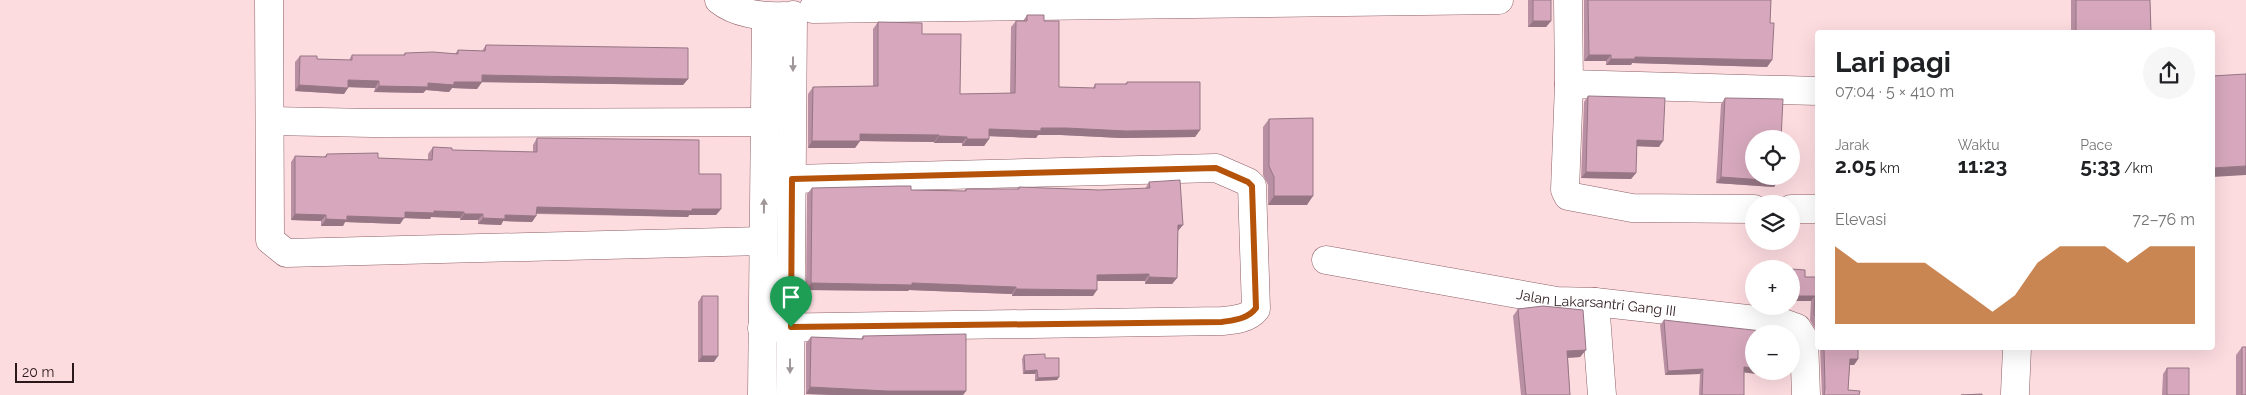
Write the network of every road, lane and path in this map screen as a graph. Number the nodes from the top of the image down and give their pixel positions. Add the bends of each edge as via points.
1 (269, 0) edge
2 (719, 0) edge
3 (1499, 0) edge
4 (1568, 0) edge
5 (812, 8) edge
6 (766, 17) junction
7 (1569, 84) junction
8 (1815, 91) edge
9 (270, 121) junction
10 (764, 122) junction
11 (792, 179) junction
12 (1745, 209) edge
13 (1800, 209) edge
14 (1815, 209) edge
15 (763, 240) junction
16 (1326, 260) dead end
17 (1595, 302) junction
18 (791, 327) junction
19 (762, 328) junction
20 (2017, 350) edge
21 (2015, 394) dead end
22 (762, 395) edge
23 (790, 395) edge
24 (1602, 395) edge
25 (1806, 395) edge

1 - 9 street
2 - 6 street via 728,7
3 - 5 street
4 - 7 street
5 - 6 street
5 -> 11 street
6 - 10 street
7 - 8 street
7 - 12 street via 1565,190 1568,196 1632,208
9 - 10 street
9 - 15 street via 270,240 286,253
15 -> 10 street
11 - 18 street
11 - 18 street via 1216,168 1252,186 1256,308 1253,313 1222,322
13 - 14 street
15 - 19 street
16 - 17 street, Jalan Lakarsantri Gang III via 1505,293 1557,301
17 - 24 street
17 - 25 street, Jalan Lakarsantri Gang III via 1783,323 1797,328 1804,339
18 - 19 street
18 -> 23 street
19 - 22 street
20 - 21 street

